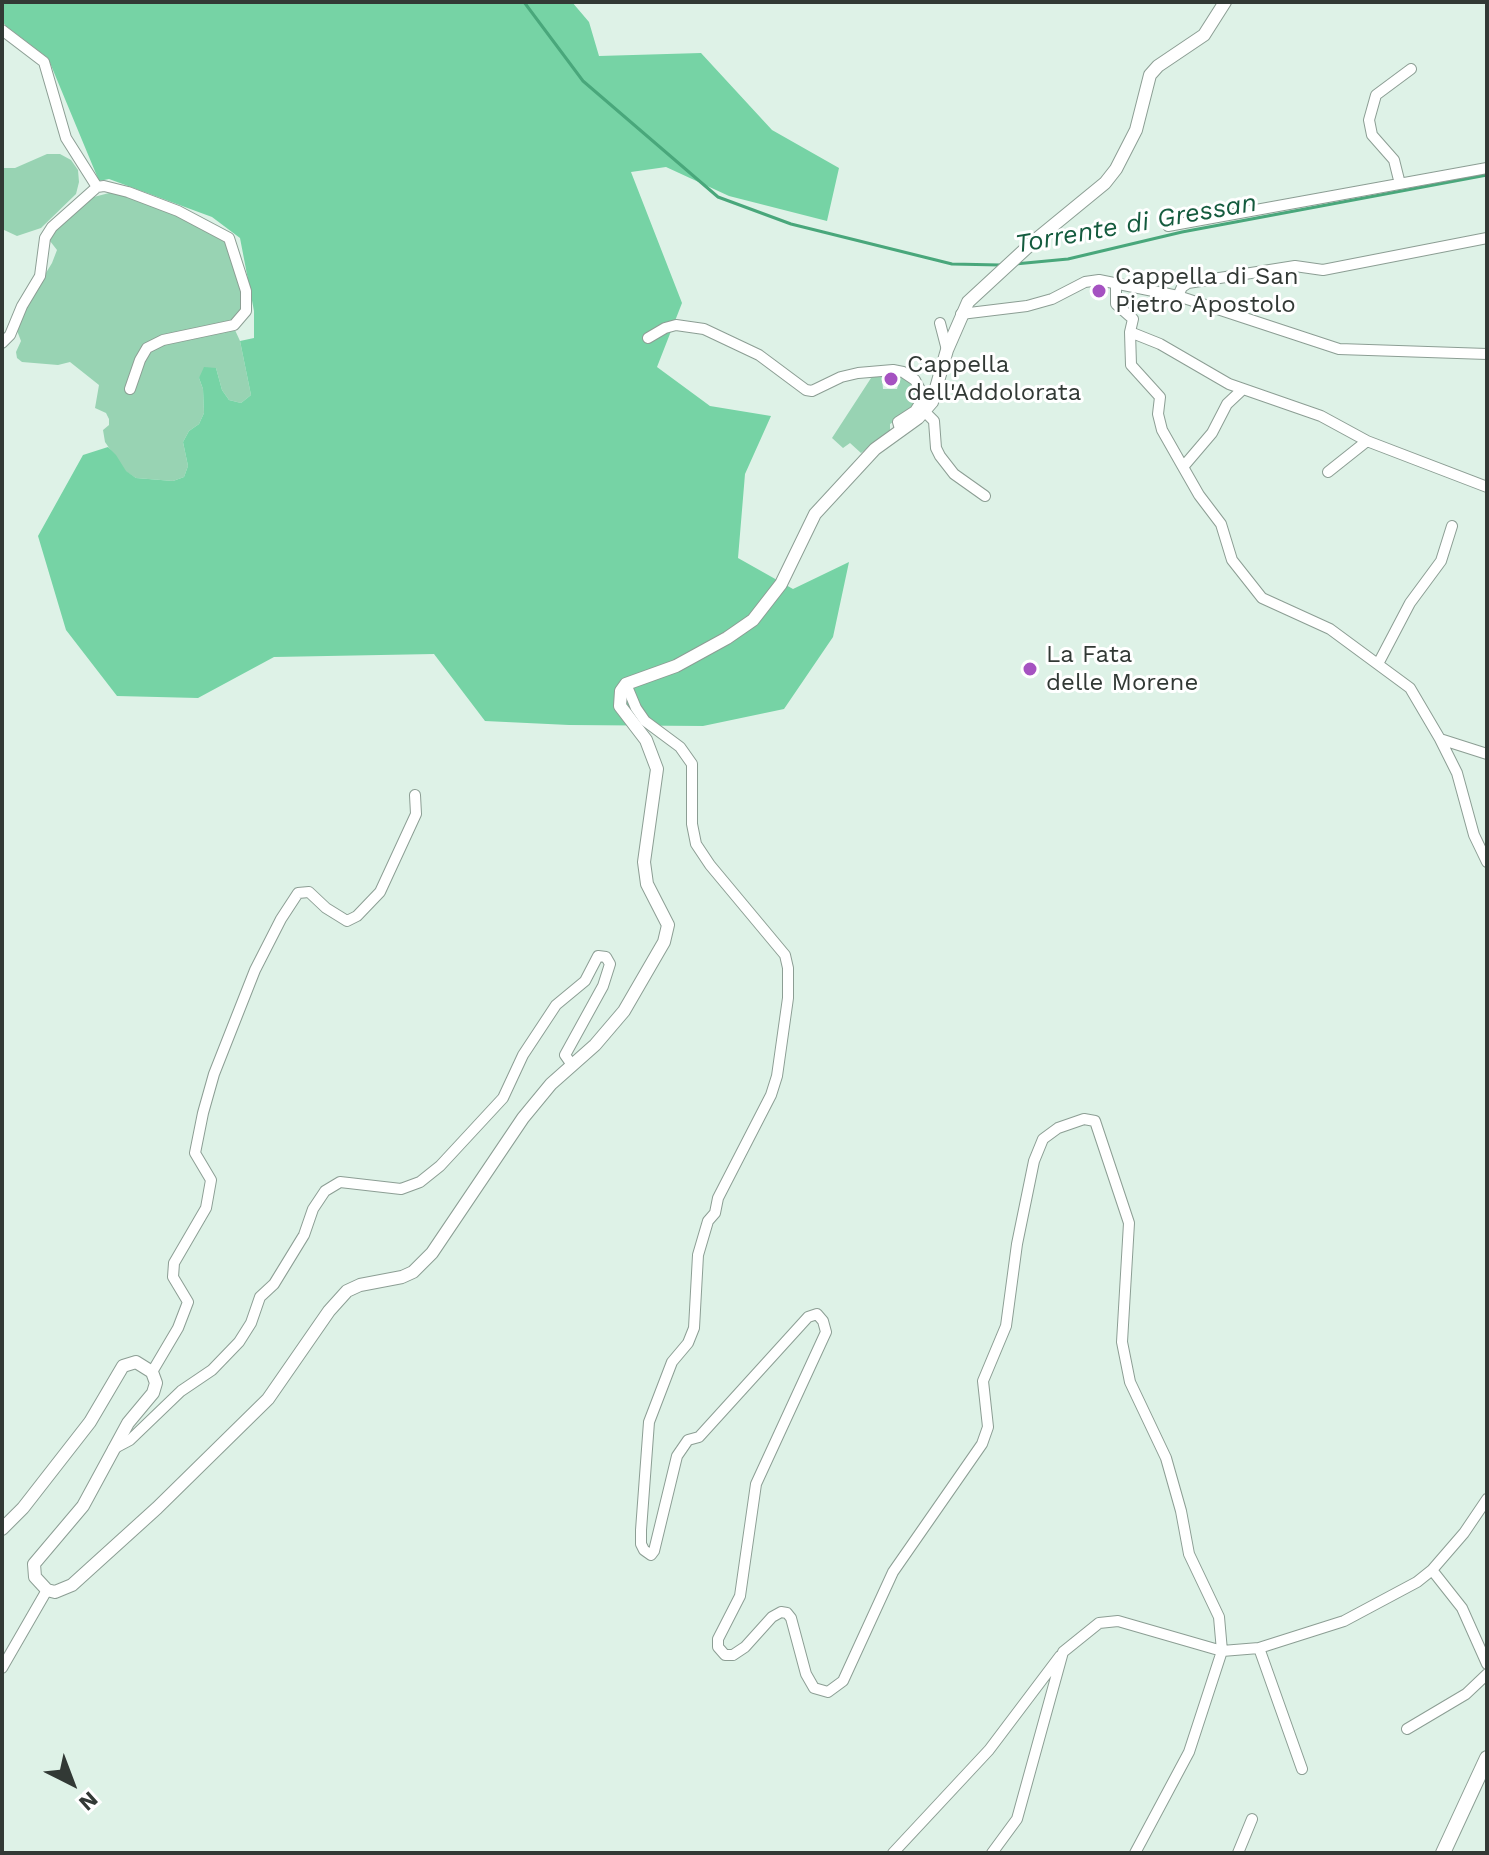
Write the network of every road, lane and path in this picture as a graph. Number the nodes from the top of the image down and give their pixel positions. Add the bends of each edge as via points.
1 (1225, 2) edge
2 (2, 30) edge
3 (1411, 69) dead end
4 (1487, 168) edge
5 (1400, 184) junction
6 (97, 187) junction
7 (1168, 226) dead end
8 (1487, 238) edge
9 (1116, 284) junction
10 (1178, 296) junction
11 (961, 314) junction
12 (940, 323) dead end
13 (1130, 332) junction
14 (648, 338) dead end
15 (2, 343) edge
16 (947, 350) junction
17 (1487, 354) edge
18 (130, 389) dead end
19 (1243, 389) junction
20 (925, 412) junction
21 (900, 429) junction
22 (1367, 441) junction
23 (1183, 467) junction
24 (1328, 472) dead end
25 (1487, 487) edge
26 (985, 496) dead end
27 (1452, 526) dead end
28 (1378, 664) junction
29 (626, 684) junction
30 (1440, 739) junction
31 (1487, 754) edge
32 (415, 795) dead end
33 (1487, 862) edge
34 (572, 1065) junction
35 (152, 1372) junction
36 (112, 1449) junction
37 (1487, 1499) edge
38 (2, 1529) edge
39 (1432, 1570) junction
40 (47, 1590) junction
41 (1259, 1648) junction
42 (1222, 1651) junction
43 (1063, 1652) junction
44 (1487, 1664) edge
45 (2, 1668) edge
46 (1487, 1674) edge
47 (1407, 1729) dead end
48 (1487, 1758) edge
49 (1302, 1769) dead end
50 (1252, 1819) dead end
51 (893, 1853) edge
52 (992, 1853) edge
53 (1135, 1853) edge
54 (1238, 1853) edge
55 (1443, 1853) edge

1 - 11 street via 1204,35 1150,75 1136,130 1116,169 975,293
2 - 6 street via 44,62 66,138
3 - 5 street via 1376,95 1369,120 1372,135 1394,160
4 - 5 street
5 - 7 street
6 - 15 street via 45,238 40,276
6 - 18 street via 128,192 223,234 233,243 246,291 246,311 234,325 147,348
8 - 10 street via 1323,270 1295,266 1188,283
9 - 10 street
9 - 11 street via 1085,282 1027,306
9 - 13 street via 1116,304 1133,319
10 - 17 street via 1339,349
11 - 16 street
12 - 16 street
13 - 19 street
13 - 23 street via 1131,365 1160,397 1162,430
14 - 21 street via 676,325 704,329 759,355 812,391 841,377 903,372 915,380 924,397 898,422
16 - 20 street
19 - 22 street via 1321,416
19 - 23 street
20 - 21 street
20 - 26 street via 934,421 940,456 954,474
21 - 29 street via 815,514 781,584 753,620 676,666
22 - 24 street
22 - 25 street
23 - 28 street via 1221,524 1232,560 1262,598 1330,629
27 - 28 street via 1441,561 1410,603
28 - 30 street via 1410,688
29 - 34 street via 620,706 646,740 657,769 644,862 647,884 668,925 664,942 624,1011
29 - 42 street via 645,721 680,747 692,764 696,844 785,955 788,968 777,1076 708,1221 698,1255 694,1328 672,1362 649,1422 644,1550 651,1555 654,1551 682,1448 699,1437 808,1317 817,1314 826,1332 756,1484 740,1596 718,1647 733,1655 772,1617 787,1613 814,1688 828,1692 843,1681 893,1572 982,1444 988,1427 983,1381 1006,1326 1034,1161 1043,1139 1084,1119 1095,1121 1129,1223 1122,1342 1130,1382 1166,1458 1189,1554 1219,1617
30 - 31 street
30 - 33 street
32 - 35 street via 416,814 380,892 347,921 309,892 298,893 255,970 203,1113 195,1153 211,1180 206,1208 174,1263 173,1277 188,1302
34 - 36 street via 565,1055 603,986 610,964 606,957 598,956 585,981 556,1005 503,1098 440,1166 401,1189 340,1182 325,1191 297,1247 260,1297 239,1342 130,1440
34 - 40 street via 523,1118 413,1272 347,1291 268,1399 235,1432 72,1585
35 - 36 street via 153,1393
35 - 38 street via 136,1362 123,1366 90,1422
36 - 40 street via 83,1506 34,1564 35,1577
37 - 39 street
39 - 41 street via 1344,1621
39 - 44 street via 1462,1608
40 - 45 street
41 - 42 street
41 - 49 street
42 - 43 street via 1118,1621 1099,1623
42 - 53 street via 1189,1752
43 - 51 street via 989,1750
43 - 52 street via 1017,1819
46 - 47 street via 1466,1694
48 - 55 main road
50 - 54 street

